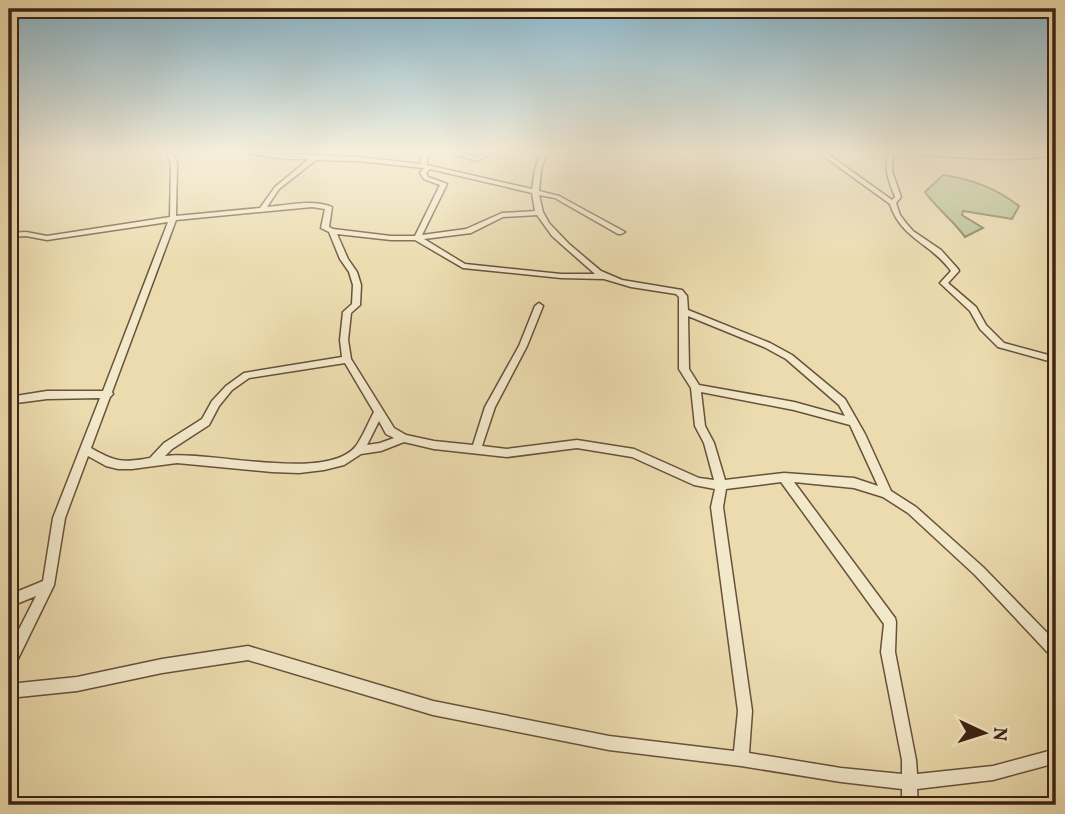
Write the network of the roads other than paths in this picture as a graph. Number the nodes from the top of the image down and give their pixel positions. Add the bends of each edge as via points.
1 (174, 190) edge
2 (276, 190) edge
3 (441, 190) edge
4 (525, 190) edge
5 (874, 190) edge
6 (895, 190) edge
7 (534, 192) junction
8 (892, 203) junction
9 (262, 210) junction
10 (539, 213) junction
11 (173, 218) junction
12 (332, 231) junction
13 (621, 232) dead end
14 (9, 236) edge
15 (417, 237) junction
16 (605, 277) junction
17 (539, 306) dead end
18 (684, 311) junction
19 (346, 359) junction
20 (1056, 360) edge
21 (696, 388) junction
22 (108, 394) junction
23 (9, 400) edge
24 (378, 413) junction
25 (853, 422) junction
26 (404, 438) junction
27 (84, 449) junction
28 (359, 450) junction
29 (476, 450) junction
30 (153, 462) junction
31 (784, 477) junction
32 (721, 485) junction
33 (887, 494) junction
34 (48, 585) junction
35 (9, 601) edge
36 (1055, 647) edge
37 (9, 662) edge
38 (9, 691) edge
39 (1056, 756) edge
40 (741, 758) junction
41 (908, 782) junction
42 (910, 805) edge

1 - 11 street
2 - 9 street
3 - 15 street
4 - 7 street
5 - 8 street
6 - 8 street via 898,197
7 - 10 street
7 - 13 street via 557,197
8 - 20 street via 896,219 949,261 955,271 944,283 973,309 1001,345
9 - 11 street
9 - 12 street via 329,207 326,228
10 - 15 street via 502,215 468,231
10 - 16 street via 548,230
11 - 14 street via 78,235
11 - 22 street
12 - 15 street
12 - 19 street via 357,285 356,305 345,321
15 - 16 street via 463,266
16 - 18 street via 679,292
17 - 29 street via 490,407
18 - 21 street via 684,369
18 - 25 street via 789,357 842,402
19 - 24 street
19 - 30 street via 247,375 215,404 206,422 168,446
21 - 25 street
21 - 32 street via 700,426
22 - 23 street
22 - 27 street
24 - 26 street via 390,431
24 - 28 street
25 - 33 street
26 - 28 street
26 - 29 street
27 - 30 street via 116,465
27 - 34 street via 59,518
28 - 30 street via 351,459 330,467 240,467 177,459
29 - 32 street via 507,453 577,443 634,453 698,482
31 - 32 street
31 - 33 street via 854,483
31 - 41 street via 890,622 888,652 909,760
32 - 40 street via 717,507 745,711
33 - 36 street via 912,509
34 - 35 street
34 - 37 street
38 - 40 street via 76,684 248,653 433,708 609,743
39 - 41 street via 992,773
40 - 41 street
41 - 42 street

